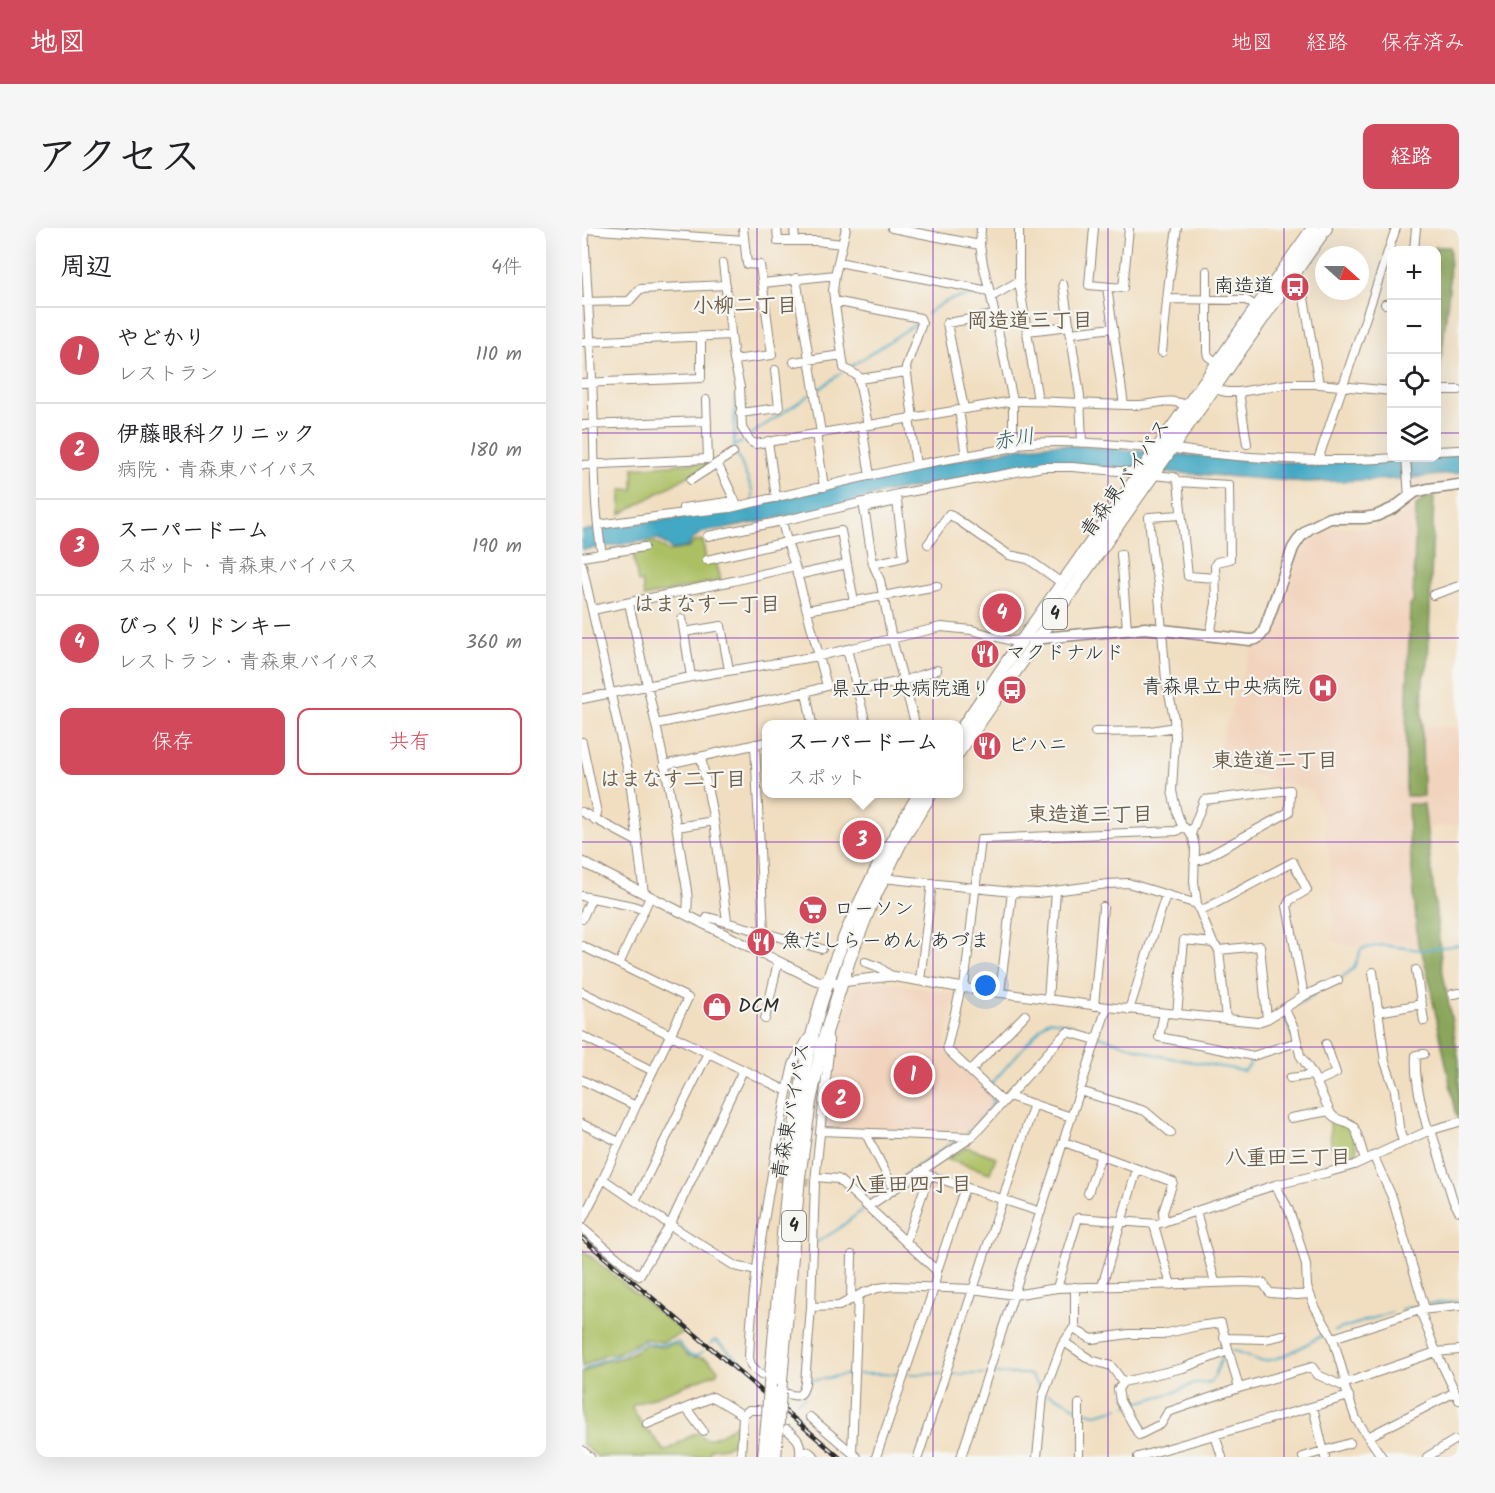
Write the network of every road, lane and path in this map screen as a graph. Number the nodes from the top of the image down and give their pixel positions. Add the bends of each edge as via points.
1 (584, 228) edge
2 (743, 228) edge
3 (777, 228) edge
4 (794, 228) edge
5 (846, 228) edge
6 (891, 228) edge
7 (981, 228) edge
8 (1019, 228) edge
9 (1094, 228) edge
10 (1129, 228) edge
11 (1177, 228) edge
12 (1313, 228) edge
13 (1326, 228) edge
14 (1396, 228) edge
15 (1416, 228) edge
16 (744, 240) junction
17 (795, 240) junction
18 (842, 244) junction
19 (980, 245) junction
20 (1414, 246) edge
21 (838, 262) junction
22 (723, 263) dead end
23 (1207, 272) dead end
24 (1381, 272) junction
25 (1387, 273) edge
26 (835, 275) junction
27 (795, 278) junction
28 (1018, 281) junction
29 (1301, 281) dead end
30 (763, 283) junction
31 (1063, 284) dead end
32 (726, 285) junction
33 (1107, 287) junction
34 (990, 294) junction
35 (1167, 299) junction
36 (1207, 300) junction
37 (834, 301) junction
38 (585, 302) edge
39 (1257, 307) junction
40 (995, 315) junction
41 (1113, 328) junction
42 (1070, 329) junction
43 (1027, 331) junction
44 (731, 335) junction
45 (701, 337) junction
46 (586, 342) edge
47 (1162, 352) dead end
48 (842, 355) junction
49 (734, 360) junction
50 (809, 360) junction
51 (794, 362) dead end
52 (1218, 363) junction
53 (775, 370) dead end
54 (906, 372) junction
55 (859, 379) junction
56 (592, 382) junction
57 (582, 383) edge
58 (1319, 384) junction
59 (1344, 385) junction
60 (1208, 387) junction
61 (1387, 390) edge
62 (1441, 390) edge
63 (1459, 390) edge
64 (1239, 392) junction
65 (706, 400) dead end
66 (1038, 400) junction
67 (1013, 401) junction
68 (1081, 402) junction
69 (1124, 405) junction
70 (1193, 408) junction
71 (962, 410) junction
72 (740, 413) junction
73 (911, 418) junction
74 (707, 421) junction
75 (582, 425) edge
76 (593, 425) junction
77 (865, 426) junction
78 (819, 433) junction
79 (768, 441) junction
80 (1082, 443) junction
81 (1017, 444) junction
82 (1247, 444) dead end
83 (1172, 448) junction
84 (1157, 450) junction
85 (1459, 450) edge
86 (1441, 451) edge
87 (733, 453) dead end
88 (966, 456) junction
89 (1387, 458) edge
90 (1318, 460) junction
91 (1406, 462) edge
92 (717, 463) junction
93 (595, 464) junction
94 (582, 465) edge
95 (916, 465) junction
96 (1146, 474) junction
97 (870, 476) junction
98 (691, 480) dead end
99 (1178, 482) junction
100 (1459, 485) edge
101 (824, 487) junction
102 (1409, 496) junction
103 (776, 498) junction
104 (684, 513) junction
105 (1181, 515) junction
106 (782, 521) junction
107 (598, 526) junction
108 (708, 536) dead end
109 (787, 542) junction
110 (928, 544) dead end
111 (644, 548) dead end
112 (601, 552) junction
113 (1120, 554) dead end
114 (582, 557) edge
115 (707, 560) dead end
116 (847, 564) junction
117 (873, 564) junction
118 (582, 565) edge
119 (795, 566) junction
120 (797, 574) junction
121 (1216, 578) junction
122 (1063, 584) junction
123 (937, 586) dead end
124 (1459, 586) edge
125 (584, 590) edge
126 (1433, 595) dead end
127 (883, 597) junction
128 (854, 602) junction
129 (629, 603) junction
130 (592, 610) junction
131 (807, 610) junction
132 (682, 619) dead end
133 (1127, 629) junction
134 (1162, 629) junction
135 (684, 632) junction
136 (1210, 635) junction
137 (1038, 638) junction
138 (892, 639) junction
139 (1024, 639) junction
140 (847, 649) junction
141 (819, 656) junction
142 (729, 670) junction
143 (937, 670) dead end
144 (691, 677) junction
145 (903, 681) junction
146 (647, 686) junction
147 (857, 690) junction
148 (806, 692) junction
149 (610, 693) junction
150 (582, 699) edge
151 (811, 720) edge
152 (865, 720) edge
153 (914, 720) edge
154 (656, 724) junction
155 (963, 727) edge
156 (1175, 727) junction
157 (1095, 732) dead end
158 (582, 742) edge
159 (762, 743) edge
160 (755, 744) junction
161 (963, 746) edge
162 (701, 757) junction
163 (664, 765) junction
164 (917, 798) edge
165 (928, 798) edge
166 (582, 812) edge
167 (595, 820) junction
168 (714, 821) junction
169 (1182, 826) junction
170 (677, 827) junction
171 (1191, 834) junction
172 (638, 842) junction
173 (1194, 860) junction
174 (582, 862) edge
175 (883, 878) junction
176 (932, 883) junction
177 (976, 889) junction
178 (1056, 891) junction
179 (1012, 892) junction
180 (1167, 895) junction
181 (582, 896) edge
182 (647, 896) junction
183 (591, 899) junction
184 (1103, 907) dead end
185 (1199, 908) junction
186 (644, 910) junction
187 (686, 915) junction
188 (582, 919) edge
189 (727, 921) junction
190 (703, 924) junction
191 (764, 933) junction
192 (1214, 943) junction
193 (582, 946) edge
194 (822, 949) dead end
195 (1219, 950) junction
196 (778, 962) junction
197 (865, 962) dead end
198 (619, 964) junction
199 (1416, 970) dead end
200 (1373, 972) dead end
201 (891, 976) junction
202 (1338, 980) dead end
203 (920, 981) junction
204 (841, 982) junction
205 (827, 983) junction
206 (962, 988) junction
207 (582, 992) edge
208 (1000, 993) junction
209 (1304, 996) junction
210 (1048, 1000) junction
211 (1422, 1004) junction
212 (1094, 1006) junction
213 (1107, 1007) junction
214 (1284, 1008) junction
215 (1129, 1010) junction
216 (1164, 1012) junction
217 (1378, 1012) junction
218 (1177, 1014) junction
219 (1025, 1015) dead end
220 (765, 1019) dead end
221 (1226, 1019) junction
222 (1267, 1019) junction
223 (1424, 1021) dead end
224 (826, 1030) junction
225 (813, 1032) junction
226 (671, 1034) junction
227 (582, 1036) edge
228 (1096, 1040) junction
229 (1297, 1042) junction
230 (1326, 1044) dead end
231 (708, 1053) junction
232 (1424, 1054) dead end
233 (743, 1070) junction
234 (653, 1071) junction
235 (970, 1071) junction
236 (1290, 1078) dead end
237 (1314, 1078) junction
238 (582, 1080) edge
239 (787, 1091) junction
240 (1080, 1091) junction
241 (1006, 1099) junction
242 (1034, 1104) junction
243 (636, 1106) junction
244 (1329, 1111) junction
245 (1071, 1117) junction
246 (1291, 1118) dead end
247 (1459, 1122) edge
248 (582, 1124) edge
249 (821, 1131) junction
250 (1430, 1131) junction
251 (1172, 1133) dead end
252 (866, 1134) junction
253 (972, 1137) junction
254 (619, 1142) junction
255 (1064, 1142) junction
256 (1403, 1142) junction
257 (1101, 1155) junction
258 (1374, 1157) junction
259 (1365, 1160) junction
260 (1137, 1169) junction
261 (919, 1172) junction
262 (929, 1175) junction
263 (603, 1179) junction
264 (814, 1180) junction
265 (1275, 1185) junction
266 (965, 1187) junction
267 (894, 1189) junction
268 (1088, 1193) dead end
269 (1002, 1199) junction
270 (635, 1201) junction
271 (869, 1206) junction
272 (1196, 1211) junction
273 (1459, 1211) edge
274 (1041, 1212) junction
275 (582, 1220) edge
276 (1121, 1222) junction
277 (1164, 1222) junction
278 (670, 1225) junction
279 (1154, 1225) junction
280 (582, 1228) edge
281 (906, 1242) junction
282 (852, 1255) dead end
283 (757, 1271) junction
284 (937, 1271) junction
285 (1215, 1282) junction
286 (1172, 1285) junction
287 (1102, 1286) junction
288 (1075, 1287) junction
289 (934, 1288) junction
290 (1057, 1288) junction
291 (973, 1289) junction
292 (1309, 1294) junction
293 (1014, 1295) junction
294 (854, 1298) junction
295 (1459, 1306) edge
296 (811, 1307) junction
297 (1423, 1310) junction
298 (1073, 1329) junction
299 (1283, 1335) dead end
300 (1224, 1338) junction
301 (1333, 1338) junction
302 (1064, 1342) junction
303 (1459, 1350) edge
304 (1228, 1351) junction
305 (1436, 1352) junction
306 (1123, 1382) junction
307 (1345, 1385) junction
308 (775, 1386) junction
309 (1239, 1388) junction
310 (1349, 1396) junction
311 (1457, 1396) edge
312 (1079, 1404) dead end
313 (1313, 1407) junction
314 (686, 1408) junction
315 (743, 1415) junction
316 (768, 1415) junction
317 (810, 1417) dead end
318 (647, 1424) dead end
319 (787, 1430) dead end
320 (703, 1431) dead end
321 (1215, 1435) junction
322 (1368, 1437) junction
323 (1455, 1440) dead end
324 (1350, 1443) dead end
325 (582, 1450) edge
326 (800, 1453) edge
327 (1325, 1454) edge
328 (855, 1455) edge
329 (964, 1456) edge
330 (590, 1457) edge
331 (741, 1457) edge
332 (764, 1457) edge
333 (775, 1457) edge
334 (815, 1457) edge
335 (876, 1457) edge
336 (918, 1457) edge
337 (1037, 1457) edge
338 (1079, 1457) edge
339 (1138, 1457) edge
340 (1222, 1457) edge
341 (1303, 1457) edge
342 (1382, 1457) edge
343 (1427, 1457) edge

1 - 16 street
1 - 38 street
2 - 16 street
3 - 17 street via 778,241
4 - 17 street
5 - 18 street
6 - 19 street
7 - 19 street
8 - 28 street
9 - 33 street via 1089,285
10 - 33 street via 1124,287
11 - 35 street
12 - 39 highway, 青森東バイパス / 4
13 - 60 highway, 青森東バイパス / 4
14 - 24 street
15 - 20 street
16 - 30 street via 747,264 760,265
17 - 18 street
18 - 21 street
19 - 34 street
21 - 26 street
21 - 34 street
22 - 32 street
23 - 36 street
24 - 25 street
24 - 59 street
26 - 27 street
26 - 37 street
27 - 30 street
27 - 50 street
28 - 34 street
28 - 43 street
29 - 58 street
30 - 49 street via 772,355
31 - 42 street
32 - 38 street via 640,290 629,301
32 - 44 street
33 - 41 street
34 - 40 street
35 - 36 street
35 - 47 street
36 - 39 street via 1246,300
36 - 52 street via 1207,352
37 - 48 street
37 - 54 street via 920,318 922,323
38 - 46 street
39 - 52 highway, 青森東バイパス / 4
40 - 67 street
40 - 71 street via 947,323
41 - 42 street
41 - 69 street
42 - 43 street
42 - 68 street
43 - 66 street
44 - 45 street
44 - 49 street
45 - 46 street
45 - 56 street via 701,378
46 - 56 street
48 - 50 street
48 - 55 street via 844,368
49 - 72 street
50 - 51 street
50 - 78 street
52 - 60 highway, 青森東バイパス / 4
53 - 72 street via 779,408
54 - 55 street
54 - 73 street
55 - 77 street
56 - 57 street
56 - 76 street
58 - 59 street
58 - 64 street via 1287,384
59 - 61 street
59 - 90 street
60 - 64 street
60 - 70 highway, 青森東バイパス / 4
62 - 63 street
64 - 82 street
65 - 74 street
66 - 67 street
66 - 68 street
67 - 71 street
67 - 81 street
68 - 69 street
68 - 80 street
69 - 70 street via 1170,401
70 - 83 highway, 青森東バイパス / 4
70 - 84 highway, 青森東バイパス / 4
71 - 73 street
71 - 88 street
72 - 79 street via 742,428 750,441
73 - 77 street
73 - 95 street
74 - 76 street
74 - 93 street via 708,459
75 - 76 street
76 - 93 street
77 - 78 street
77 - 97 street
78 - 79 street
78 - 101 street
79 - 103 street
80 - 81 street
80 - 84 street
81 - 88 street
83 - 90 street
83 - 96 highway, 青森東バイパス / 4
84 - 96 highway, 青森東バイパス / 4
85 - 86 street
87 - 92 street
88 - 95 street
89 - 90 street
91 - 102 street
92 - 98 street
92 - 104 street via 735,501 684,507
93 - 94 street
93 - 107 street
95 - 97 street
96 - 99 street via 1174,477
96 - 106 street via 1043,467
96 - 122 highway, 青森東バイパス / 4
96 - 137 highway, 青森東バイパス / 4
97 - 101 street
99 - 105 street
99 - 121 street via 1229,485 1230,560 1217,562
100 - 102 main road via 1426,489
101 - 103 street
102 - 136 main road via 1376,516 1330,518 1310,528 1293,548 1260,637 1250,640
103 - 104 street
104 - 107 street
105 - 121 street via 1188,576
105 - 134 street via 1149,517
106 - 108 street
106 - 109 street
107 - 112 street
109 - 115 street
109 - 116 street via 841,531
109 - 119 street
110 - 122 street via 949,514 1009,555 1028,559
111 - 112 street
112 - 114 street
113 - 133 street
116 - 120 street
116 - 128 street
117 - 117 street via 864,508 897,501 904,557
117 - 127 street
118 - 125 street
119 - 120 street
119 - 129 street
120 - 131 street
121 - 136 street
122 - 139 highway, 青森東バイパス / 4
123 - 127 street
124 - 126 street
125 - 130 street
127 - 128 street
127 - 138 street
128 - 131 street
129 - 130 street
129 - 146 street
130 - 149 street
131 - 141 street
132 - 135 street
133 - 134 main road
133 - 137 main road
134 - 136 main road
134 - 156 street
135 - 142 street via 721,626
135 - 144 street
137 - 139 main road
137 - 161 highway, 青森東バイパス / 4
138 - 139 street via 940,627 972,630 1011,641
138 - 140 street
138 - 145 street
139 - 155 highway, 青森東バイパス / 4
140 - 141 street
140 - 147 street
141 - 142 street
141 - 148 street via 827,686
142 - 144 street
143 - 145 street
144 - 146 street
145 - 147 street
145 - 153 street
146 - 149 street
146 - 154 street
147 - 152 street
148 - 151 street
148 - 154 street
149 - 150 street
149 - 172 street via 630,780
154 - 163 street
156 - 157 street
156 - 169 street via 1172,791
158 - 167 street via 597,813
159 - 160 street
160 - 162 street
160 - 191 street
162 - 163 street
162 - 168 street
163 - 170 street
164 - 205 highway, 青森東バイパス / 4 via 870,881
165 - 175 highway, 青森東バイパス / 4
166 - 167 street
167 - 172 street
168 - 170 street
168 - 189 street
169 - 171 street
169 - 177 street via 1177,831 981,839
170 - 187 street
171 - 173 street
171 - 173 street via 1204,800 1290,790 1289,812
172 - 182 street
173 - 185 street
174 - 182 street
175 - 176 street
175 - 204 highway, 青森東バイパス / 4
176 - 177 street
176 - 203 street
177 - 179 street
177 - 206 street
178 - 179 street
178 - 180 street via 1128,883
178 - 210 street
179 - 208 street
180 - 185 street
180 - 215 street
181 - 183 street
182 - 186 street
182 - 187 street
183 - 186 street
183 - 188 street
184 - 212 street
185 - 192 street
185 - 209 street via 1293,862 1307,890 1287,906
186 - 198 street
187 - 190 street
189 - 190 street via 708,917
189 - 191 street
190 - 196 street
191 - 194 street
192 - 195 street
192 - 218 street via 1184,940
193 - 198 street
195 - 221 street
195 - 222 street via 1260,946
196 - 205 street
196 - 220 street
197 - 201 street
198 - 226 street via 688,998
199 - 211 street
200 - 217 street
201 - 203 street
201 - 204 street
202 - 209 street
203 - 206 street
204 - 205 street
204 - 224 highway, 青森東バイパス / 4
205 - 225 highway, 青森東バイパス / 4
206 - 208 street
206 - 235 street via 947,1047
207 - 226 street
208 - 210 street
209 - 214 street
210 - 212 street
211 - 217 street
211 - 223 street
212 - 213 street
213 - 215 street
213 - 228 street
214 - 222 street
214 - 229 street
215 - 216 street
216 - 218 street
216 - 229 street via 1160,1037 1252,1056
217 - 256 street
218 - 221 street
219 - 235 street
221 - 222 street
224 - 249 street via 829,1053
224 - 308 highway, 青森東バイパス / 4 via 799,1177
225 - 239 street via 796,1058
225 - 308 highway, 青森東バイパス / 4 via 789,1175
226 - 231 street
226 - 234 street
227 - 234 street
228 - 240 street
228 - 241 street via 1068,1032
229 - 237 street
230 - 237 street via 1336,1073
231 - 233 street
231 - 270 street
232 - 250 street via 1416,1054 1415,1067
233 - 239 street
233 - 278 street
234 - 243 street
235 - 241 street
236 - 237 street
237 - 244 street
238 - 243 street
239 - 283 street
240 - 245 street
240 - 251 street via 1145,1111
241 - 242 street
241 - 253 street
242 - 245 street
242 - 269 street
243 - 254 street
244 - 246 street
244 - 259 street via 1336,1120 1356,1130
245 - 255 street
247 - 250 street
248 - 254 street
249 - 252 street
249 - 264 street
250 - 256 street
250 - 273 street
252 - 253 street
252 - 267 street
253 - 261 street
254 - 263 street
255 - 257 street
255 - 274 street
256 - 258 street
257 - 260 street
257 - 268 street
258 - 259 street
258 - 297 street via 1392,1197
259 - 265 street
260 - 276 street
260 - 277 street via 1173,1182 1163,1212
261 - 262 street
261 - 267 street
262 - 266 street
262 - 281 street
263 - 270 street
263 - 275 street
264 - 271 street via 838,1179
264 - 296 street
265 - 272 street
265 - 292 street via 1298,1233
266 - 269 street
266 - 284 street
267 - 271 street
269 - 274 street
269 - 291 street
270 - 278 street
271 - 281 street
272 - 277 street
272 - 285 street
274 - 293 street
276 - 279 street
276 - 287 street
276 - 290 street via 1078,1218
277 - 279 street
278 - 280 street via 639,1276
278 - 283 street via 735,1266
279 - 286 street
281 - 284 street
282 - 294 street
283 - 308 street via 749,1358 751,1365
284 - 289 street
285 - 286 street
285 - 292 street via 1263,1283 1270,1293
286 - 287 street
287 - 288 street
288 - 290 street
288 - 298 street
289 - 291 street
289 - 294 street via 894,1286
289 - 335 street
290 - 293 street
291 - 293 street
291 - 336 street
292 - 301 street
293 - 329 street
294 - 296 street via 839,1306
294 - 328 street
295 - 297 street
296 - 308 street via 803,1391 795,1396
297 - 301 street
297 - 305 street
298 - 300 street via 1092,1339 1163,1334 1221,1323
298 - 302 street
299 - 300 street via 1265,1339
300 - 304 street
301 - 307 street
302 - 306 street via 1091,1360 1111,1366
302 - 337 street via 1044,1396
303 - 305 street
304 - 306 street via 1183,1368
304 - 309 street
305 - 307 street
305 - 311 street
306 - 309 street via 1118,1389 1120,1401 1139,1435 1161,1424 1168,1412
307 - 309 street via 1318,1375 1312,1367
307 - 310 street
308 - 316 highway, 青森東バイパス / 4, bridge
310 - 313 street
310 - 322 street via 1356,1419
311 - 322 street
312 - 338 street
313 - 321 street
313 - 327 street
314 - 315 street via 715,1397
314 - 318 street
314 - 320 street
315 - 316 street via 749,1410
315 - 331 street
316 - 332 highway, 青森東バイパス / 4
316 - 333 highway, 青森東バイパス / 4
317 - 328 street
319 - 326 street via 799,1441
321 - 339 street
321 - 340 street
322 - 342 street
323 - 343 street
324 - 327 street
325 - 330 street
326 - 334 street via 806,1451
327 - 341 street

